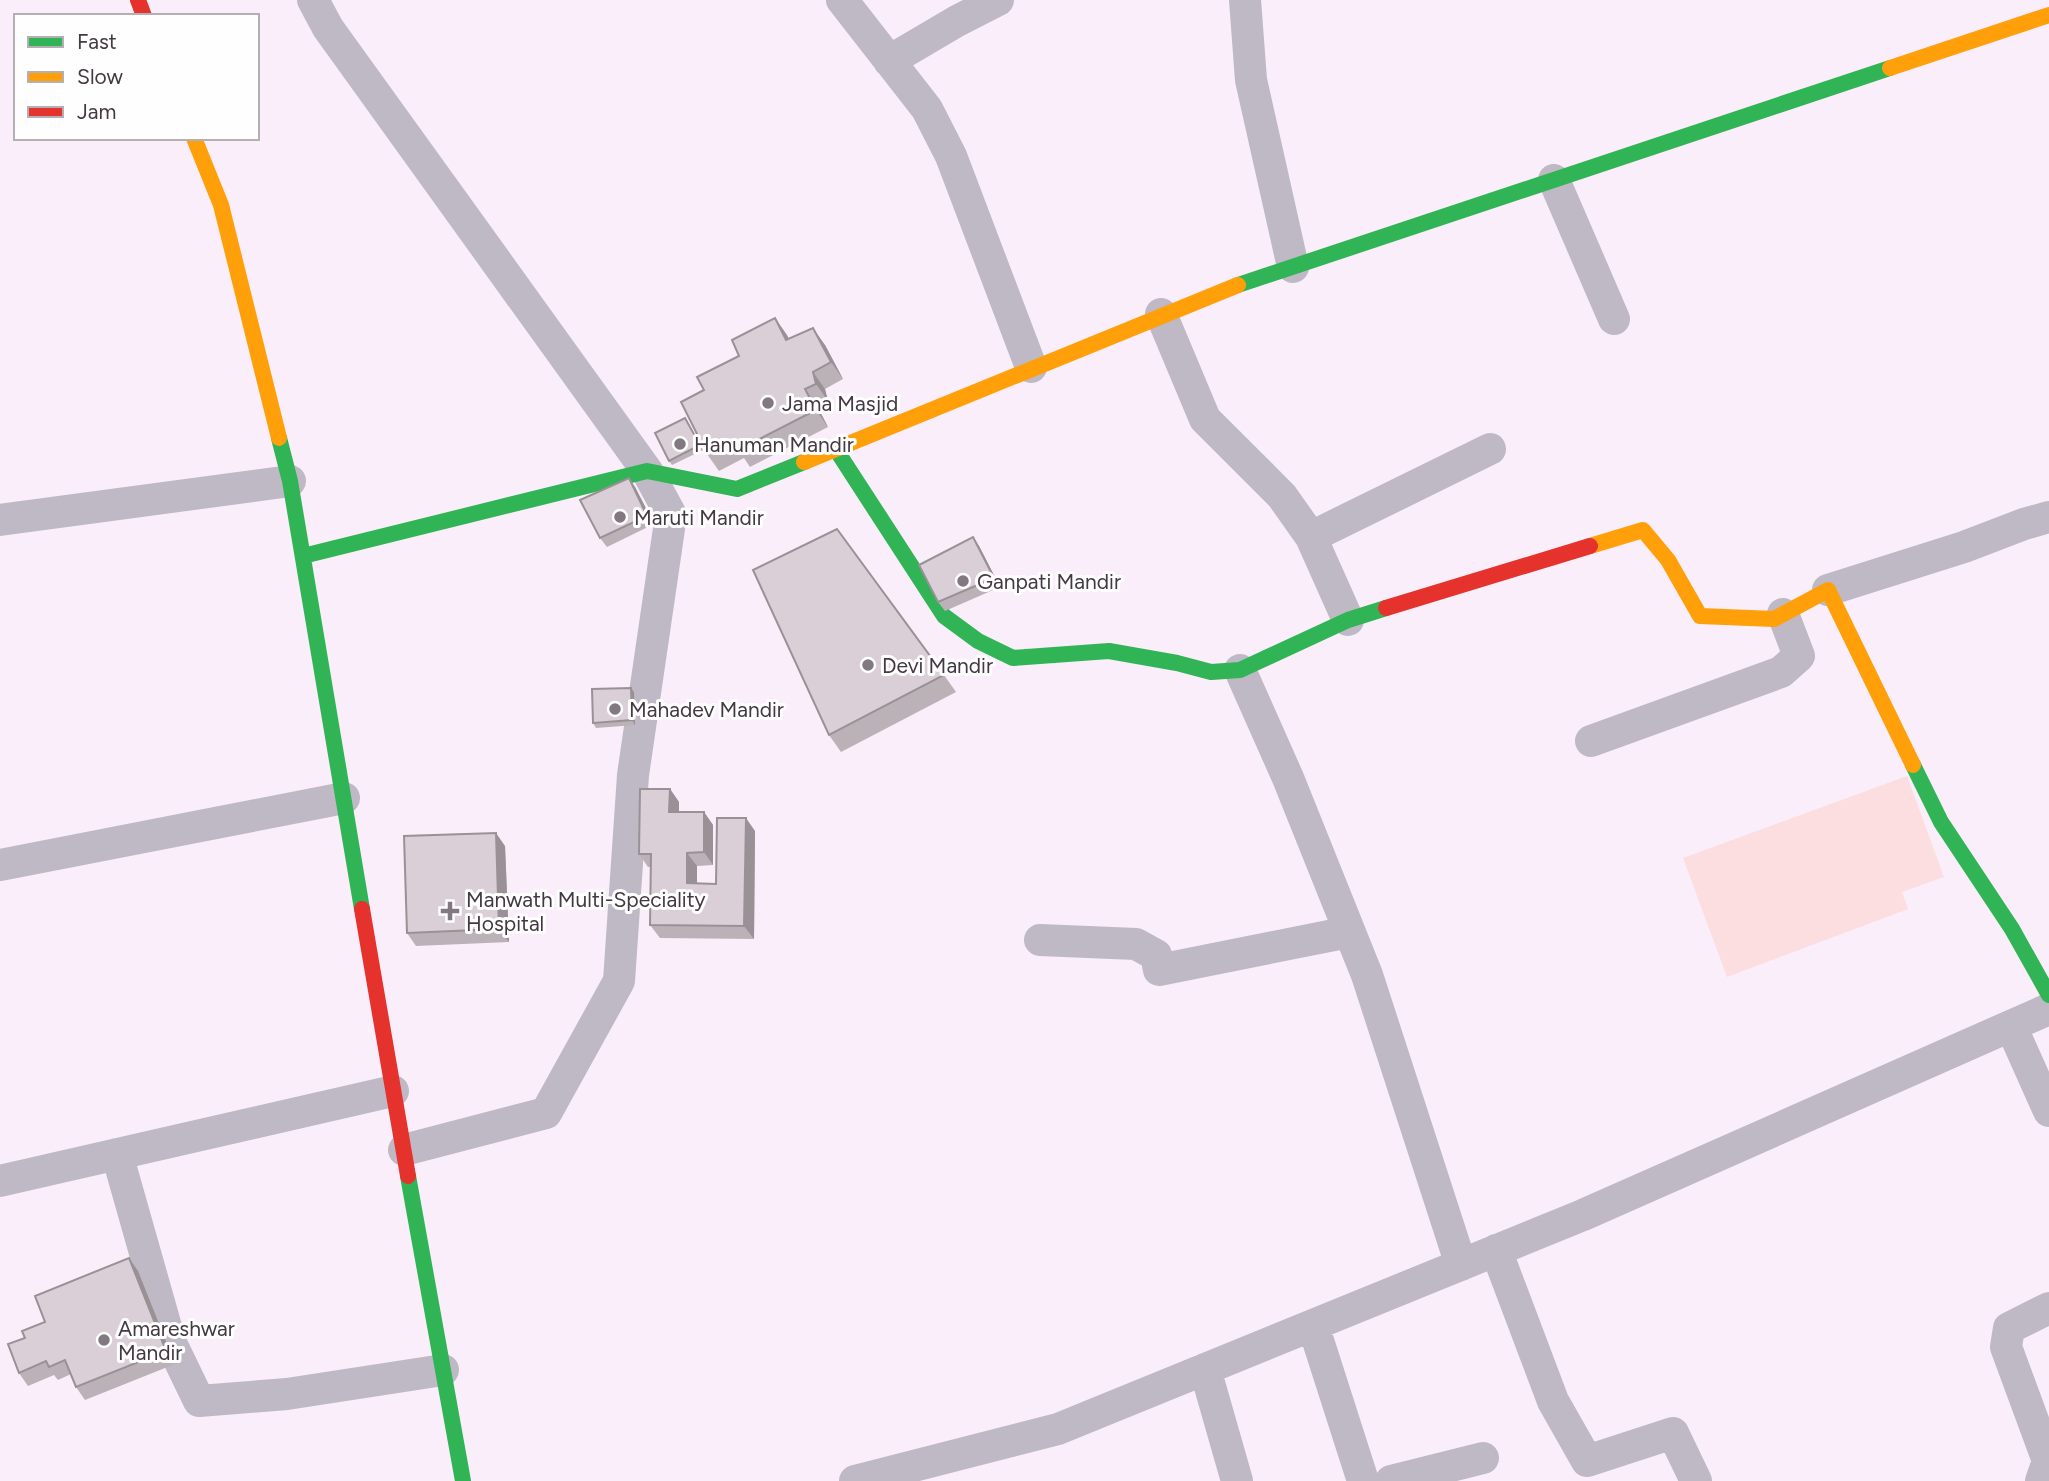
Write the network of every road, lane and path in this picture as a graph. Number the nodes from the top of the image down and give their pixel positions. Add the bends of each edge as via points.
1 (313, 0) edge
2 (842, 0) edge
3 (998, 0) edge
4 (1245, 0) edge
5 (2049, 15) edge
6 (889, 61) junction
7 (195, 140) edge
8 (1554, 180) junction
9 (1293, 267) junction
10 (1161, 314) junction
11 (1614, 319) dead end
12 (1031, 367) junction
13 (835, 448) junction
14 (1490, 449) dead end
15 (647, 471) junction
16 (290, 481) junction
17 (2049, 517) edge
18 (0, 520) edge
19 (1311, 537) junction
20 (303, 556) junction
21 (1828, 590) junction
22 (1783, 614) junction
23 (1348, 620) junction
24 (1240, 670) junction
25 (1591, 741) dead end
26 (344, 798) junction
27 (0, 865) edge
28 (1349, 932) junction
29 (1040, 940) dead end
30 (2049, 995) edge
31 (2049, 1009) edge
32 (2011, 1026) junction
33 (393, 1091) junction
34 (2049, 1111) edge
35 (404, 1150) junction
36 (117, 1154) junction
37 (0, 1181) edge
38 (1496, 1250) junction
39 (1461, 1265) junction
40 (2049, 1308) edge
41 (1313, 1325) junction
42 (1205, 1369) junction
43 (443, 1370) junction
44 (1483, 1458) dead end
45 (2046, 1467) edge
46 (463, 1481) edge
47 (855, 1481) edge
48 (1237, 1481) edge
49 (1363, 1481) edge
50 (1391, 1481) edge
51 (1696, 1481) edge

1 - 15 street via 337,40
2 - 6 street
3 - 6 street
4 - 9 street via 1251,80
5 - 8 street
6 - 12 street via 927,109 951,156
7 - 16 street via 221,205
8 - 9 street
8 - 11 street
9 - 10 street
10 - 12 street
10 - 19 street via 1205,419 1282,496
12 - 13 street
13 - 15 street via 737,489
13 - 24 street via 944,615 978,641 1013,658 1109,651 1211,672
14 - 19 street
15 - 20 street
15 - 35 street via 671,515 633,775 619,981 546,1113
16 - 18 street
16 - 20 street
17 - 21 street
19 - 23 street
20 - 26 street
21 - 22 street
21 - 30 street via 1941,822 2012,929
22 - 23 street via 1774,619 1700,617 1657,542 1643,530
22 - 25 street via 1799,656 1781,671
23 - 24 street
24 - 28 street
26 - 27 street
26 - 33 street
28 - 29 street via 1159,970 1156,955 1136,944
28 - 39 street
31 - 32 street
32 - 34 street
32 - 38 street
33 - 35 street
33 - 36 street
35 - 43 street
36 - 37 street
36 - 43 street via 170,1341 199,1401 287,1394
38 - 39 street
38 - 51 street via 1553,1401 1587,1461 1673,1433
39 - 41 street
40 - 45 street via 2009,1328 2006,1347
41 - 42 street
41 - 49 street
42 - 47 street via 1058,1429
42 - 48 street
43 - 46 street
44 - 50 street

